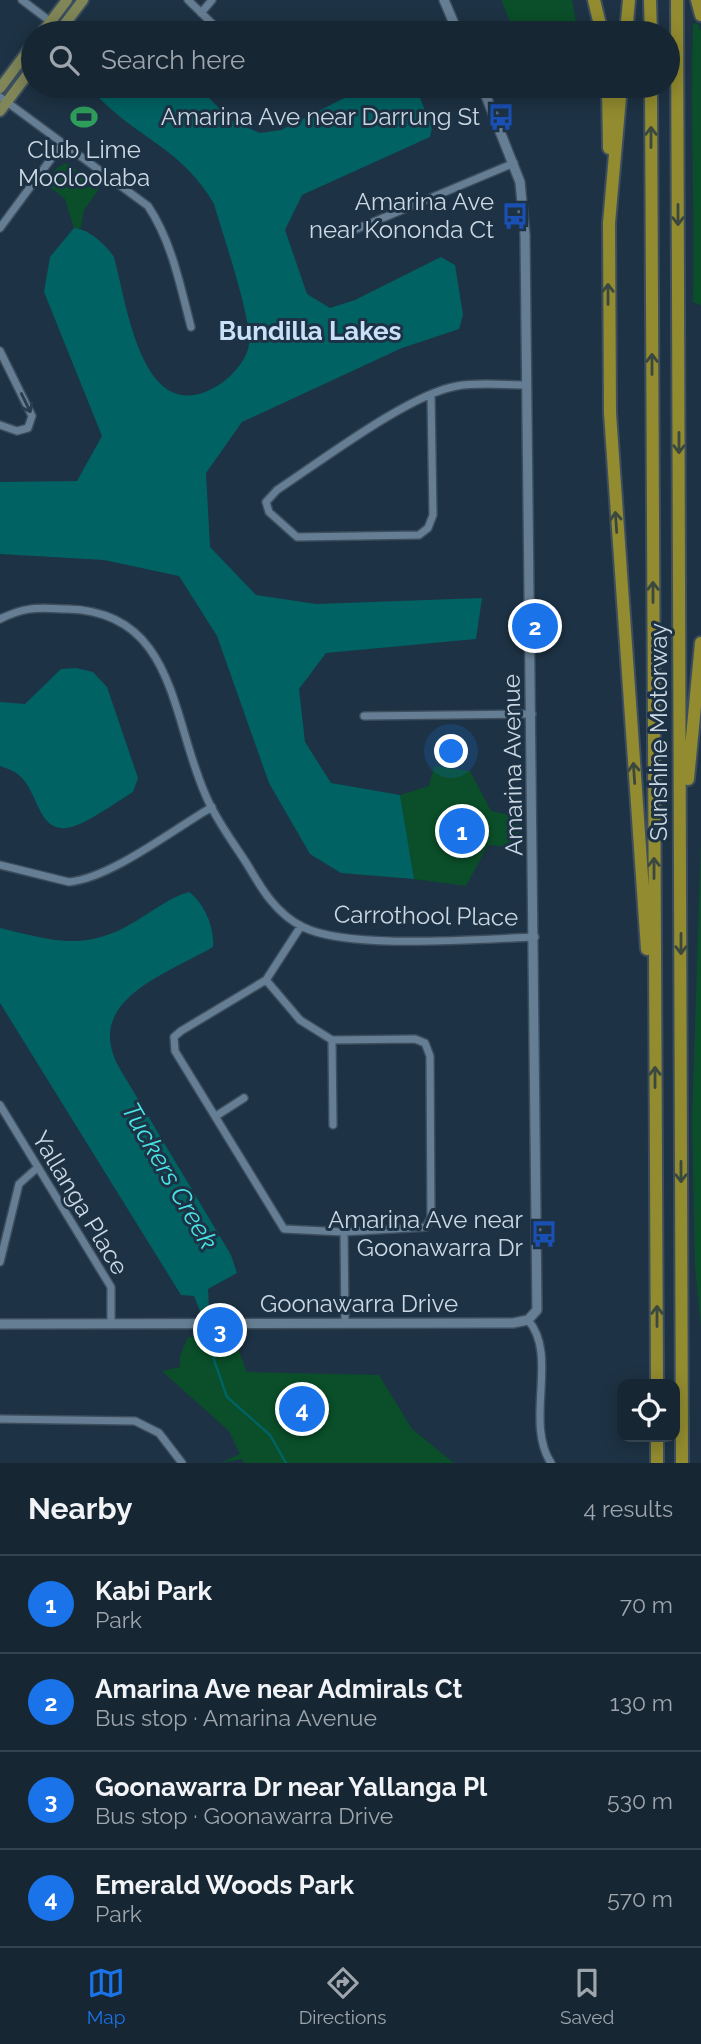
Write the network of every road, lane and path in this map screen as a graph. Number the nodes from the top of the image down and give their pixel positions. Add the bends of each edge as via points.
1 (22, 0) edge
2 (66, 0) edge
3 (83, 0) edge
4 (188, 0) edge
5 (212, 0) edge
6 (444, 0) edge
7 (594, 0) edge
8 (629, 0) edge
9 (650, 0) edge
10 (677, 0) edge
11 (697, 0) edge
12 (201, 13) junction
13 (701, 15) edge
14 (50, 21) edge
15 (52, 21) edge
16 (67, 21) edge
17 (209, 21) edge
18 (453, 21) edge
19 (599, 21) edge
20 (627, 21) edge
21 (651, 21) edge
22 (677, 21) edge
23 (21, 60) edge
24 (21, 80) edge
25 (0, 88) edge
26 (487, 98) edge
27 (608, 98) edge
28 (620, 98) edge
29 (651, 98) edge
30 (677, 98) edge
31 (2, 103) edge
32 (62, 144) junction
33 (514, 163) junction
34 (614, 169) junction
35 (0, 228) edge
36 (347, 233) dead end
37 (191, 327) dead end
38 (0, 351) edge
39 (526, 385) junction
40 (430, 396) junction
41 (0, 425) edge
42 (0, 619) edge
43 (701, 643) edge
44 (532, 714) junction
45 (364, 716) dead end
46 (681, 802) junction
47 (212, 807) junction
48 (0, 865) edge
49 (301, 926) junction
50 (535, 937) junction
51 (654, 961) junction
52 (266, 980) junction
53 (332, 1040) junction
54 (244, 1098) dead end
55 (0, 1105) edge
56 (216, 1116) junction
57 (333, 1125) dead end
58 (37, 1168) junction
59 (344, 1232) junction
60 (0, 1262) edge
61 (528, 1320) junction
62 (345, 1322) junction
63 (0, 1324) edge
64 (111, 1324) junction
65 (657, 1379) edge
66 (0, 1419) edge
67 (657, 1442) edge
68 (182, 1463) edge
69 (551, 1463) edge
70 (657, 1463) edge
71 (682, 1463) edge

1 - 14 street
2 - 15 main road
3 - 16 main road
4 - 12 street
5 - 12 street
6 - 18 street
7 - 19 highway
8 - 20 highway
9 - 21 highway
10 -> 22 highway, Sunshine Motorway
11 - 13 highway
12 - 17 street
23 - 25 main road
24 - 31 main road
26 - 33 street, Amarina Avenue
27 - 34 highway via 609,153
28 - 34 highway
51 -> 29 highway, Sunshine Motorway
30 -> 46 highway, Sunshine Motorway
31 - 32 street
32 - 35 street
32 - 37 street via 148,206 170,249
33 - 36 street
33 - 39 street, Amarina Avenue via 524,219
51 -> 34 highway via 647,949 610,413 608,252
38 -> 41 street via 32,416 28,428 18,431
39 - 40 street via 456,386
39 - 44 street, Amarina Avenue
40 - 40 street via 433,515 419,535 297,537 269,512 266,502 277,490
42 - 47 street, Carrothool Place via 23,608 85,609 106,613 131,627 151,648 160,666
43 - 46 highway via 687,788
44 - 45 street
44 - 50 street, Amarina Avenue
46 -> 71 highway, Sunshine Motorway
47 - 48 street via 107,870 80,881
47 - 49 street, Carrothool Place via 264,893
49 - 50 street, Carrothool Place via 351,939
49 - 52 street
50 - 61 street, Amarina Avenue via 539,1297 537,1310
65 -> 51 highway, Sunshine Motorway
52 - 53 street via 300,1020
52 - 56 street via 174,1037 175,1051
53 - 57 street
53 - 59 street via 415,1039 425,1043 430,1056 431,1218 426,1227 415,1230
54 - 56 street
55 - 58 street, Yallanga Place
56 - 59 street via 284,1229
58 - 60 street via 19,1184
58 - 64 street, Yallanga Place via 111,1287
59 - 62 street
61 - 62 street, Goonawarra Drive
61 - 69 street via 538,1336 539,1419
62 - 64 street, Goonawarra Drive
63 - 64 street, Goonawarra Drive
66 - 68 street via 135,1421 159,1433
67 - 70 highway

